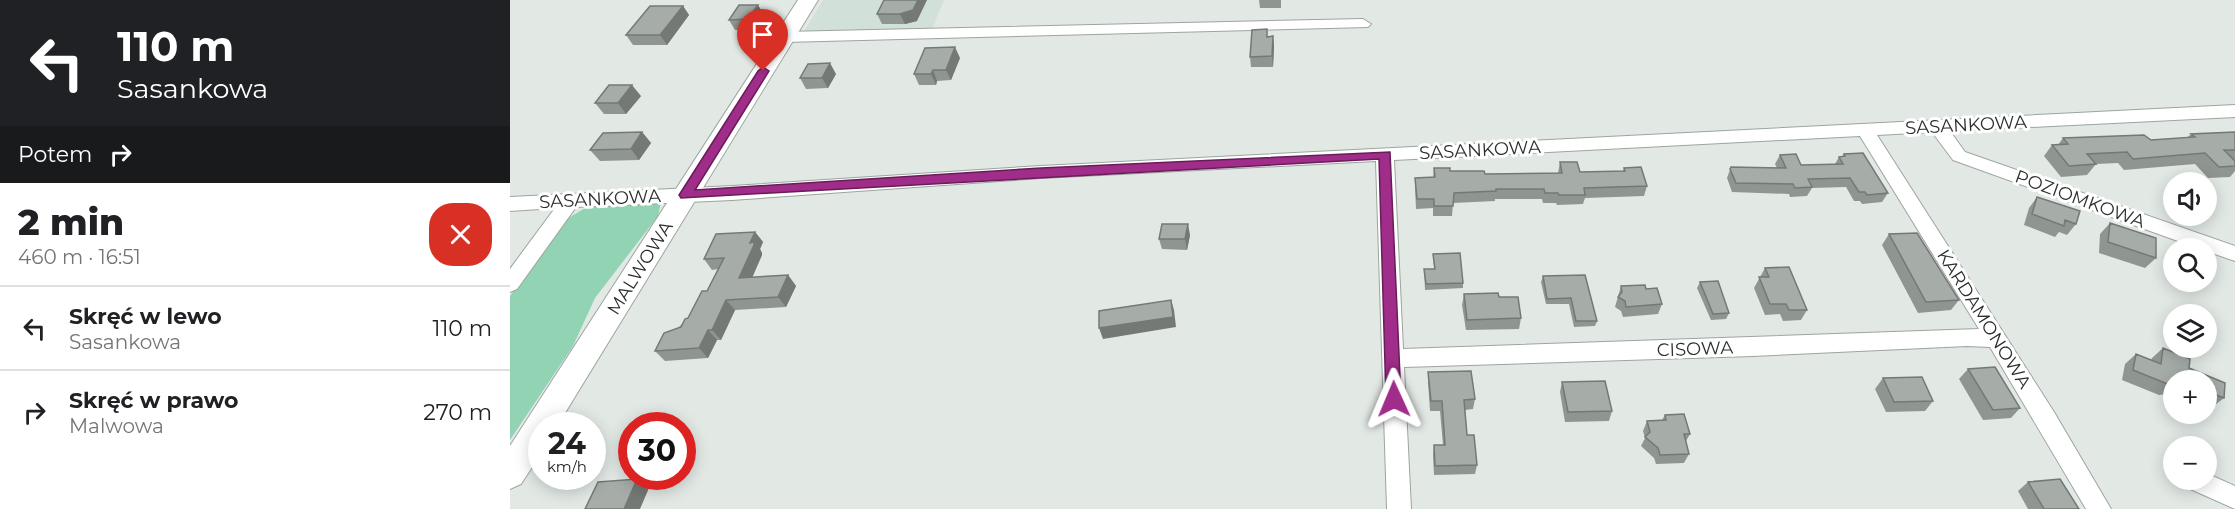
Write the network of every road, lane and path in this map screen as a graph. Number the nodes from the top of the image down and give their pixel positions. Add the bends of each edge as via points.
1 (807, 0) edge
2 (1363, 24) dead end
3 (784, 37) junction
4 (2235, 111) edge
5 (1937, 126) junction
6 (1866, 131) junction
7 (1385, 154) junction
8 (686, 195) junction
9 (571, 201) junction
10 (510, 204) edge
11 (2235, 254) edge
12 (510, 284) edge
13 (1996, 339) junction
14 (1393, 358) junction
15 (510, 474) edge
16 (2217, 490) edge
17 (2235, 498) edge
18 (1399, 509) edge
19 (2099, 509) edge

1 - 3 street, MALWOWA
2 - 3 street
3 - 8 street, MALWOWA
4 - 5 street, SASANKOWA
5 - 6 street, SASANKOWA
5 - 11 street, POZIOMKOWA via 1959,156
6 - 7 street, SASANKOWA
6 - 13 street, KARDAMONOWA
7 - 8 street, SASANKOWA
7 - 14 street
8 - 9 street, SASANKOWA
8 - 15 street, MALWOWA
9 - 10 street, SASANKOWA
9 - 12 street
13 - 14 street, CISOWA
13 - 19 street, KARDAMONOWA
14 - 18 street
16 - 17 street

